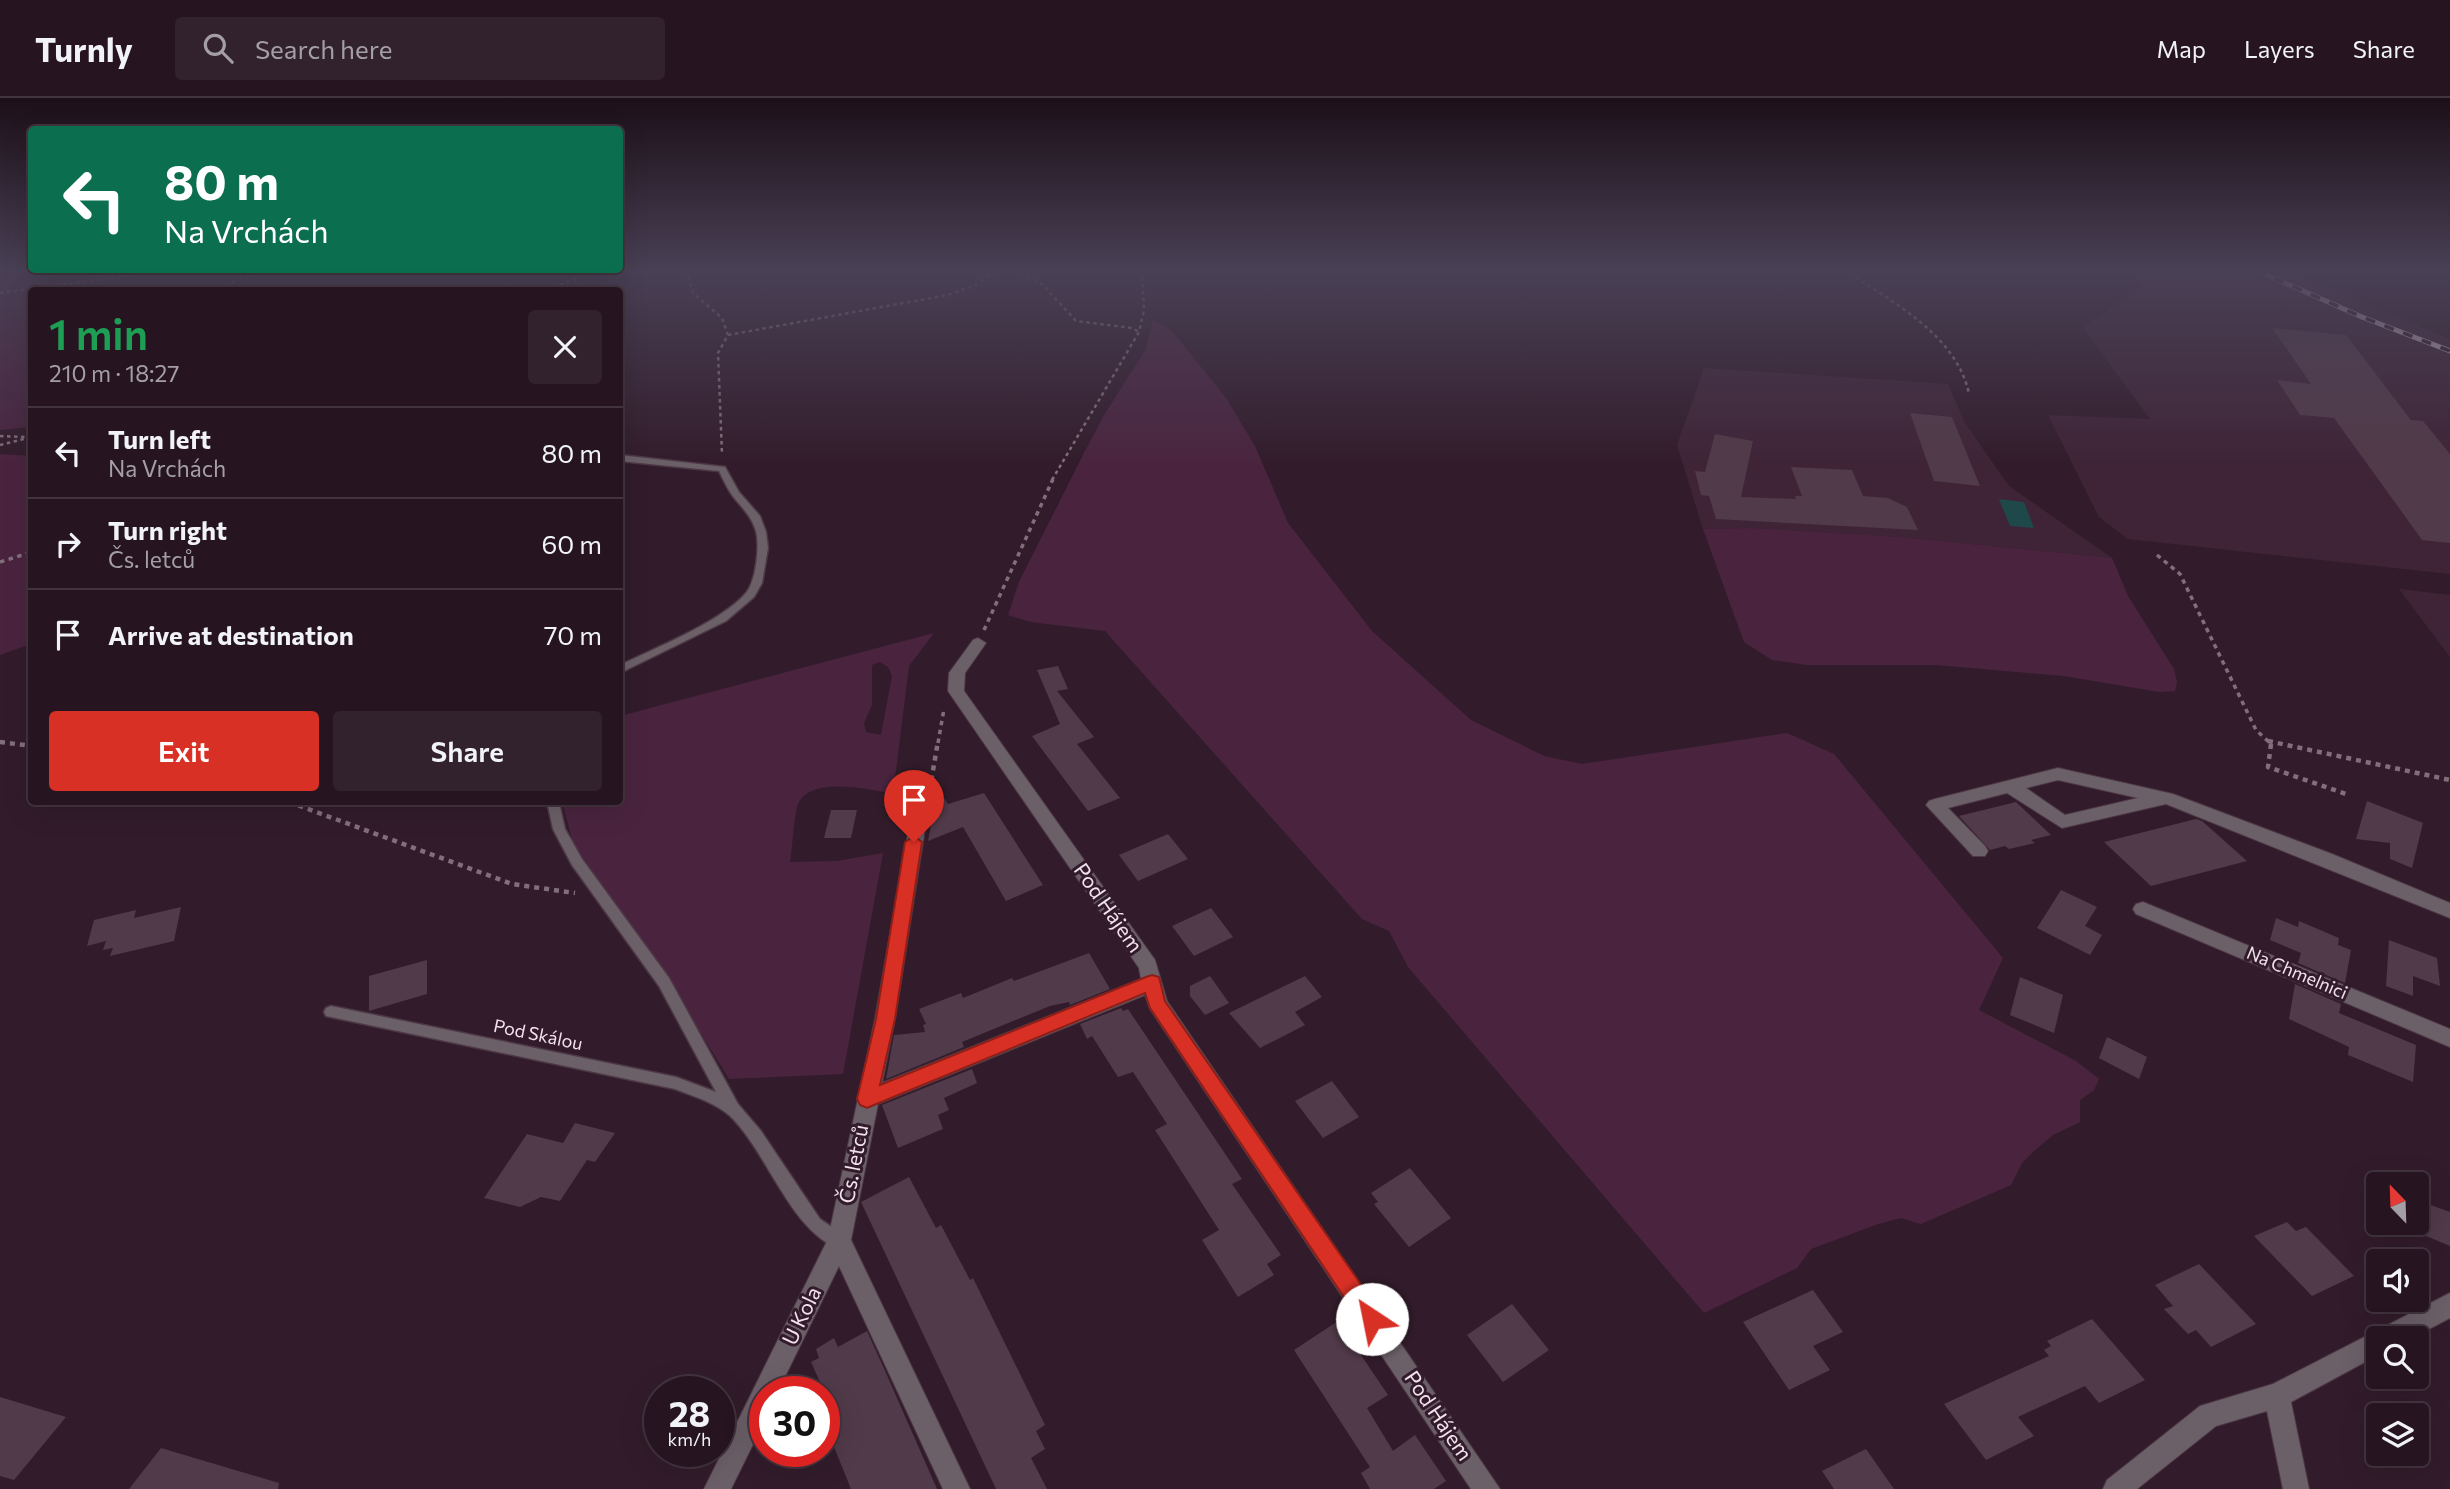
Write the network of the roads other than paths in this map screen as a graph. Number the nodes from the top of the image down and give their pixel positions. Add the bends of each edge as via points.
1 (623, 458) edge
2 (978, 643) road end
3 (623, 668) edge
4 (2010, 786) junction
5 (2167, 798) junction
6 (554, 805) edge
7 (918, 816) road end
8 (1979, 851) dead end
9 (2143, 909) dead end
10 (2450, 911) edge
11 (1152, 983) junction
12 (331, 1012) dead end
13 (2450, 1038) edge
14 (867, 1099) junction
15 (733, 1109) junction
16 (839, 1241) junction
17 (2450, 1305) edge
18 (2409, 1326) edge
19 (2366, 1348) edge
20 (773, 1376) edge
21 (2277, 1396) junction
22 (749, 1424) edge
23 (717, 1489) edge
24 (957, 1489) edge
25 (1487, 1489) edge
26 (2116, 1489) edge
27 (2296, 1489) edge

1 - 3 lane via 722,469 755,516 764,548 750,595 722,619
2 - 11 street, Pod Hájem via 957,673 956,691 1149,966
4 - 5 street via 2058,774
4 - 5 street via 2062,822
4 - 8 street via 1935,805
5 - 10 street
6 - 15 lane via 559,829 577,862 664,982
7 - 14 street, Čs. letců via 886,1019
9 - 13 street, Na Chmelnici
11 - 14 street
11 - 25 street, Pod Hájem via 1157,1003
12 - 15 lane, Pod Skálou via 676,1083
14 - 16 street, Čs. letců
15 - 16 lane via 814,1224
16 - 20 street, U Kola
16 - 24 street
17 - 18 street
19 - 21 street
21 - 26 street via 2209,1415
21 - 27 street
22 - 23 street, U Kola

